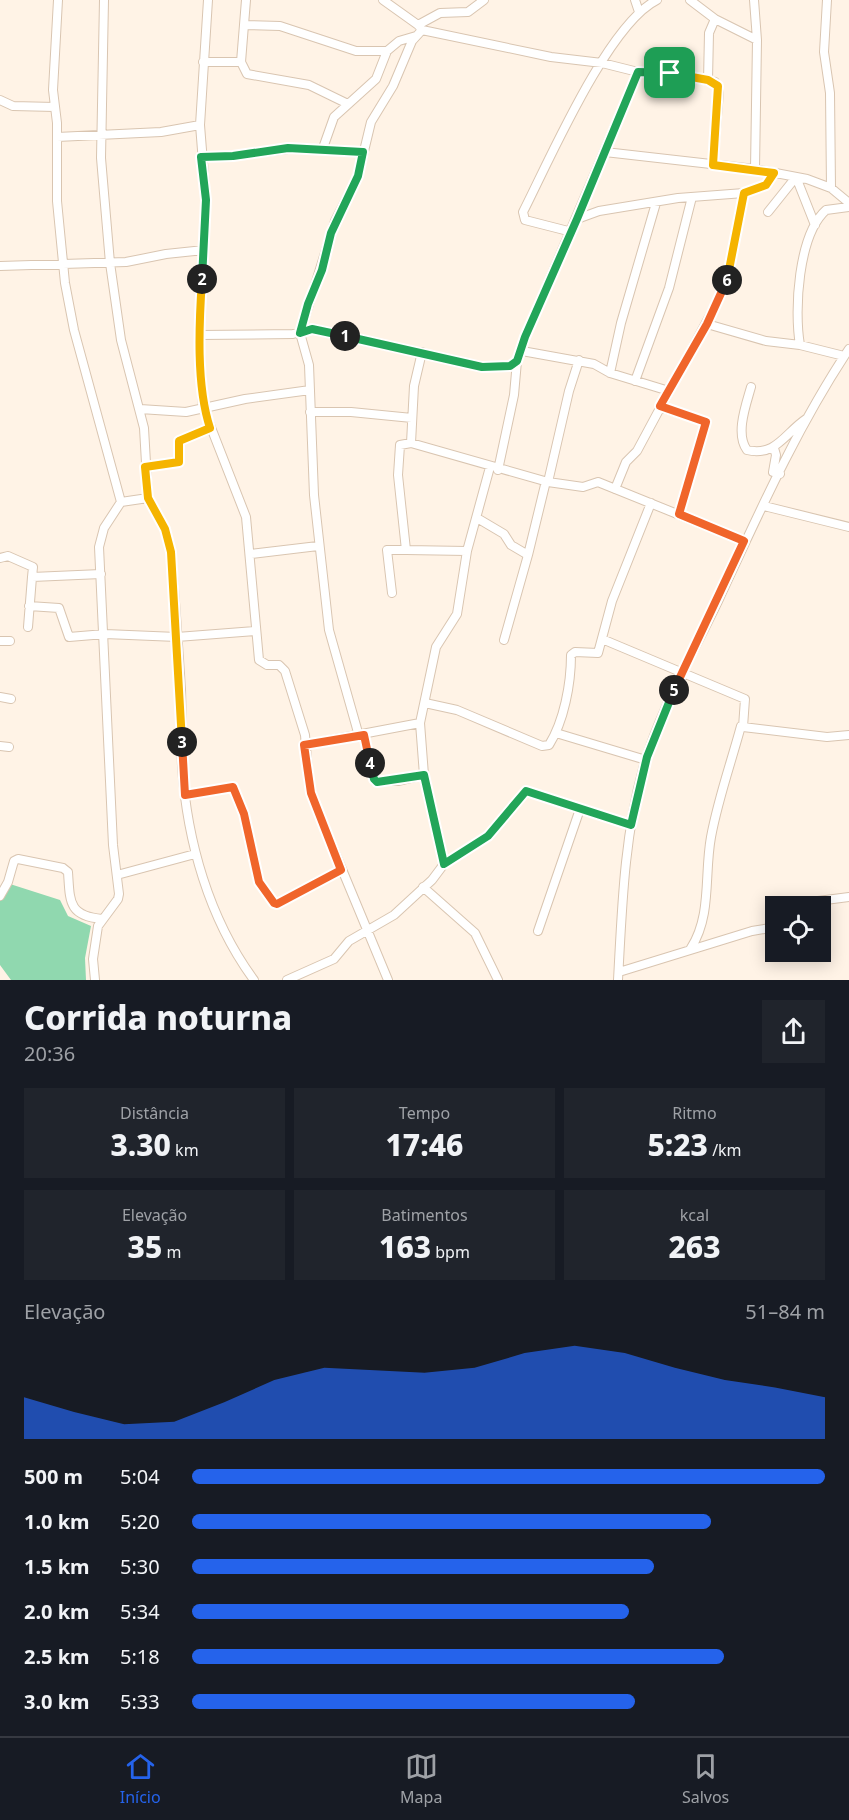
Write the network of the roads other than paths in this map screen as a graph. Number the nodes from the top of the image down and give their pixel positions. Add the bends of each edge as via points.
1 (58, 0) edge
2 (104, 0) edge
3 (208, 0) edge
4 (246, 0) edge
5 (383, 0) edge
6 (484, 0) edge
7 (635, 0) edge
8 (657, 0) edge
9 (690, 0) edge
10 (754, 0) edge
11 (827, 0) edge
12 (639, 12) junction
13 (715, 19) junction
14 (244, 25) junction
15 (419, 30) junction
16 (757, 40) junction
17 (387, 51) junction
18 (203, 62) junction
19 (241, 63) junction
20 (602, 63) junction
21 (638, 72) junction
22 (708, 80) junction
23 (0, 100) edge
24 (348, 104) junction
25 (55, 107) junction
26 (200, 125) junction
27 (103, 135) junction
28 (57, 137) junction
29 (323, 148) junction
30 (363, 152) junction
31 (605, 152) junction
32 (201, 157) junction
33 (713, 165) junction
34 (754, 170) junction
35 (774, 173) junction
36 (796, 177) junction
37 (831, 188) junction
38 (744, 193) junction
39 (692, 197) junction
40 (656, 203) junction
41 (849, 205) edge
42 (768, 212) dead end
43 (577, 219) junction
44 (815, 225) junction
45 (572, 232) junction
46 (204, 250) junction
47 (62, 263) junction
48 (110, 263) junction
49 (0, 266) edge
50 (707, 324) junction
51 (300, 333) junction
52 (199, 335) junction
53 (800, 345) junction
54 (522, 351) junction
55 (422, 352) junction
56 (847, 353) edge
57 (579, 360) junction
58 (517, 361) junction
59 (610, 373) junction
60 (635, 381) junction
61 (751, 387) dead end
62 (310, 390) junction
63 (669, 391) junction
64 (660, 406) junction
65 (203, 407) junction
66 (140, 409) junction
67 (310, 412) junction
68 (412, 418) junction
69 (808, 418) junction
70 (210, 428) junction
71 (411, 443) junction
72 (774, 448) junction
73 (145, 467) junction
74 (494, 469) junction
75 (780, 474) junction
76 (547, 482) junction
77 (615, 489) junction
78 (148, 498) junction
79 (121, 502) junction
80 (651, 503) junction
81 (764, 506) junction
82 (679, 514) junction
83 (477, 518) junction
84 (849, 527) edge
85 (744, 541) junction
86 (318, 546) junction
87 (406, 550) junction
88 (467, 552) junction
89 (250, 554) junction
90 (528, 555) junction
91 (0, 558) edge
92 (100, 574) junction
93 (32, 577) junction
94 (392, 593) dead end
95 (29, 606) junction
96 (28, 627) dead end
97 (255, 631) junction
98 (105, 634) junction
99 (177, 637) junction
100 (603, 639) junction
101 (504, 640) dead end
102 (0, 641) edge
103 (10, 641) dead end
104 (681, 673) junction
105 (0, 697) edge
106 (11, 699) dead end
107 (425, 703) junction
108 (420, 723) junction
109 (741, 726) junction
110 (556, 733) junction
111 (362, 735) junction
112 (849, 735) edge
113 (304, 745) junction
114 (0, 746) edge
115 (9, 747) dead end
116 (646, 760) junction
117 (424, 775) junction
118 (185, 795) junction
119 (580, 809) junction
120 (631, 825) junction
121 (195, 854) junction
122 (444, 864) junction
123 (341, 870) junction
124 (117, 875) junction
125 (423, 887) junction
126 (0, 896) edge
127 (849, 897) edge
128 (831, 899) edge
129 (102, 919) junction
130 (765, 929) edge
131 (368, 931) junction
132 (538, 931) dead end
133 (691, 948) junction
134 (619, 977) edge
135 (95, 980) edge
136 (254, 980) edge
137 (287, 980) edge
138 (388, 980) edge
139 (498, 980) edge
140 (609, 980) edge

1 - 25 street
2 - 27 street
3 - 18 street
4 - 14 street
5 - 15 street
6 - 15 street via 468,12 440,13
7 - 12 street
8 - 12 street
9 - 13 street
10 - 16 street
11 - 37 street via 824,52 830,93
12 - 20 street
13 - 16 street
13 - 22 street via 709,33
14 - 17 street via 280,26 356,51
14 - 19 street
15 - 17 street
15 - 20 street via 551,57
15 - 30 street via 388,95 370,122
16 - 34 street
17 - 24 street via 375,79
18 - 19 street
18 - 26 street
19 - 24 street via 251,76 309,85
20 - 21 street
20 - 45 street via 523,212 525,220
21 - 22 street
21 - 31 street
22 - 33 street via 715,82 719,92
23 - 25 street via 13,106
24 - 29 street via 334,117
25 - 28 street
26 - 27 street
26 - 32 street
27 - 28 street
27 - 48 street via 101,158
28 - 47 street
29 - 30 street
29 - 32 street
30 - 51 street via 358,176 331,233
31 - 33 street
31 - 43 street
32 - 46 street via 206,200
33 - 34 street
34 - 35 street
35 - 36 street
35 - 38 street via 766,185
36 - 37 street
36 - 42 street
36 - 44 street
37 - 41 street
38 - 39 street
38 - 50 street via 728,276
39 - 40 street
39 - 60 street via 669,288
40 - 43 street via 599,211
40 - 59 street
41 - 44 street via 826,210
43 - 45 street
44 - 53 street via 798,284
45 - 54 street
46 - 48 street
46 - 52 street
47 - 48 street
47 - 49 street
47 - 79 street via 74,330
48 - 66 street via 121,340
50 - 53 street via 766,341
50 - 63 street
51 - 52 street
51 - 55 street via 312,329
51 - 62 street via 309,365
52 - 65 street
53 - 56 street
54 - 57 street
54 - 58 street
55 - 58 street via 482,367 510,366
55 - 68 street
56 - 69 street
57 - 59 street
57 - 76 street
58 - 74 street via 514,395
59 - 60 street
60 - 63 street
61 - 72 street via 742,443 747,450 758,453
62 - 65 street
62 - 67 street
63 - 64 street
64 - 77 street via 637,451 626,462
64 - 82 street via 706,422
65 - 66 street via 186,412
65 - 70 street
66 - 73 street
67 - 68 street
67 - 86 street
68 - 71 street
69 - 72 street
69 - 75 street
70 - 73 street via 179,441 179,462
70 - 89 street via 243,506
71 - 74 street
71 - 87 street via 398,449
72 - 75 street via 772,472
73 - 78 street
74 - 76 street
74 - 83 street
75 - 81 street
76 - 77 street via 583,487 598,482
76 - 90 street
77 - 80 street
78 - 79 street
78 - 99 street via 169,538
79 - 92 street via 101,536
80 - 82 street
80 - 100 street via 612,602
81 - 84 street
81 - 85 street
82 - 85 street
83 - 88 street
83 - 90 street
85 - 104 street
86 - 89 street
86 - 111 street via 331,638
87 - 88 street
87 - 94 street via 387,550
88 - 107 street via 457,614 436,647
89 - 97 street
90 - 101 street
91 - 93 street via 8,556 33,567
92 - 93 street
92 - 98 street
93 - 95 street
95 - 96 street
95 - 98 street via 59,608 69,638
97 - 99 street
97 - 113 street via 262,664 279,665 285,671 303,726
98 - 99 street
98 - 124 street
99 - 118 street
100 - 104 street
100 - 110 street via 598,653 572,653
102 - 103 street
104 - 109 street via 745,699
104 - 116 street
105 - 106 street
107 - 108 street
107 - 110 street via 457,710 542,746 549,745
108 - 111 street
108 - 117 street
109 - 112 street via 827,737
109 - 133 street via 711,839 705,914
110 - 116 street
111 - 113 street
111 - 117 street via 375,781
113 - 123 street via 311,793
114 - 115 street
116 - 120 street
117 - 122 street
118 - 121 street
118 - 123 street via 233,787 244,814 259,882 274,903
119 - 120 street
119 - 122 street via 526,791 488,836
119 - 132 street
120 - 134 street
121 - 124 street
121 - 136 street via 224,930
122 - 125 street
123 - 131 street
124 - 129 street via 118,899
125 - 131 street via 394,915
125 - 139 street via 475,933
126 - 129 street via 8,882 11,864 18,859 63,868 68,872 69,900 74,907 84,918
127 - 128 street
129 - 135 street via 93,959
130 - 133 street
131 - 137 street via 349,941 334,959
131 - 138 street
133 - 134 street
134 - 140 street

